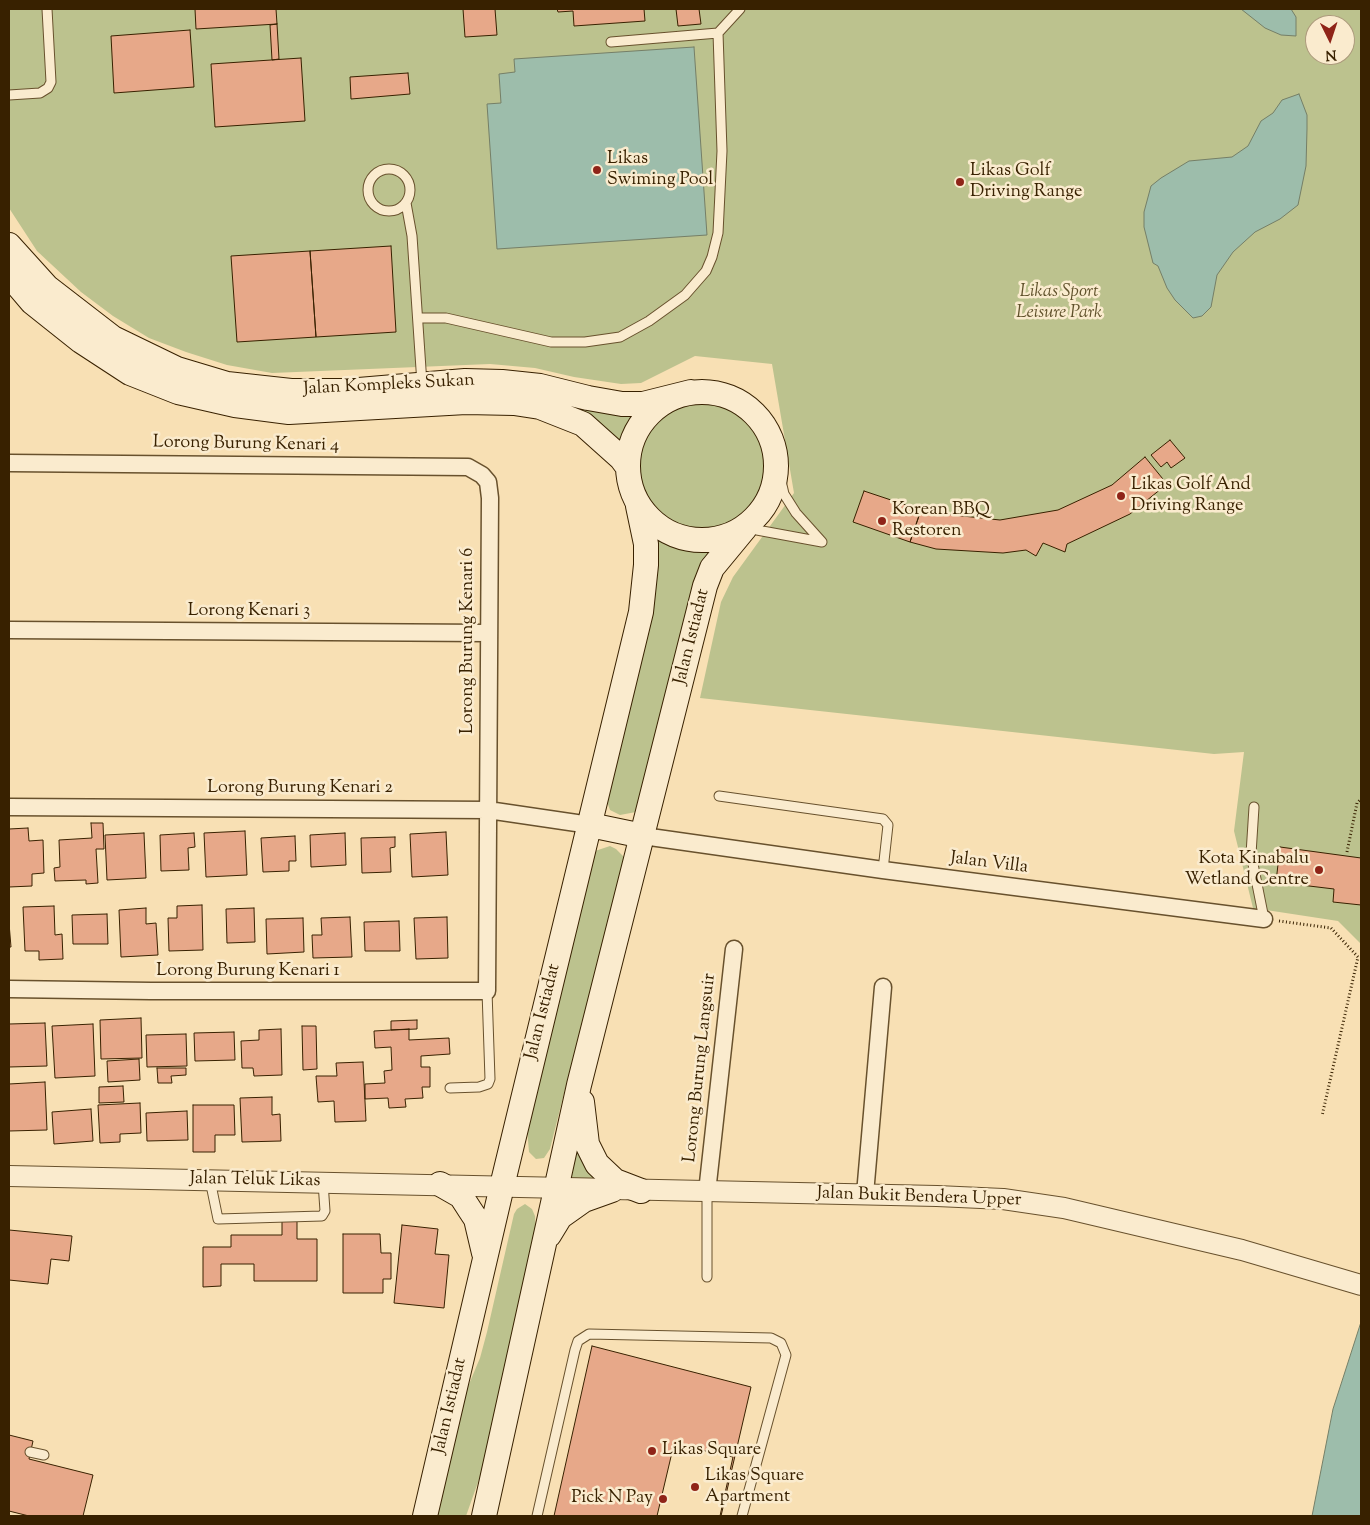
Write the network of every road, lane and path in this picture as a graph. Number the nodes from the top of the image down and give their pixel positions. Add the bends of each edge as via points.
1 (47, 9) edge
2 (740, 9) edge
3 (718, 34) junction
4 (611, 42) dead end
5 (9, 95) edge
6 (406, 203) junction
7 (9, 245) edge
8 (9, 275) edge
9 (418, 318) junction
10 (422, 384) junction
11 (691, 392) junction
12 (9, 463) edge
13 (777, 463) junction
14 (626, 466) junction
15 (482, 475) joint
16 (638, 506) junction
17 (744, 528) junction
18 (9, 630) edge
19 (488, 633) junction
20 (719, 796) dead end
21 (1361, 799) edge
22 (9, 807) edge
23 (1254, 807) dead end
24 (488, 810) junction
25 (590, 825) junction
26 (643, 836) junction
27 (1347, 852) dead end
28 (883, 870) junction
29 (1264, 919) junction
30 (734, 949) dead end
31 (882, 987) dead end
32 (9, 989) edge
33 (487, 991) junction
34 (579, 1086) junction
35 (450, 1088) dead end
36 (1322, 1116) dead end
37 (9, 1176) edge
38 (210, 1180) junction
39 (324, 1182) junction
40 (440, 1184) junction
41 (502, 1186) junction
42 (557, 1188) junction
43 (612, 1190) junction
44 (641, 1191) junction
45 (707, 1192) junction
46 (865, 1194) junction
47 (546, 1238) junction
48 (485, 1258) junction
49 (707, 1277) dead end
50 (1361, 1285) edge
51 (30, 1452) dead end
52 (44, 1455) dead end
53 (425, 1516) edge
54 (484, 1516) edge
55 (536, 1516) edge
56 (742, 1516) edge

1 - 5 lane via 51,82 40,93
2 - 3 lane
3 - 4 lane
3 - 9 lane via 722,151 718,234 706,271 685,294 655,317 620,337 585,342 551,342 446,318
6 - 6 lane via 394,211 374,204 368,191 372,178 390,169 402,173 411,190
6 - 9 lane via 412,236
7 - 10 main road, Jalan Kompleks Sukan via 47,287 113,338 141,354 202,378 252,388 291,391 346,391
8 - 14 main road, Jalan Kompleks Sukan via 32,302 81,341 130,373 178,392 235,405 289,412 466,402 540,406 583,424
9 - 10 lane
10 - 11 main road, Jalan Kompleks Sukan via 465,381 540,386 622,404 643,404
11 - 13 main road via 716,392 740,401 759,417 772,439
11 - 14 main road via 666,400 645,417 631,440
12 - 15 street, Lorong Burung Kenari 4 via 468,467
13 - 17 main road via 774,488 763,510
13 - 17 lane via 784,494 822,542
14 - 16 main road
15 - 19 street, Lorong Burung Kenari 6 via 488,482 490,498
16 - 17 main road via 654,524 675,536 699,541 723,538
16 - 25 main road, Jalan Istiadat via 646,544 644,595
17 - 26 main road, Jalan Istiadat via 712,568 705,586
18 - 19 street, Lorong Kenari 3
19 - 24 street, Lorong Burung Kenari 6
20 - 28 lane via 883,819 888,825
21 - 27 path via 1357,803
22 - 24 street, Lorong Burung Kenari 2
23 - 29 lane via 1251,854
24 - 25 street, Lorong Burung Kenari 2
24 - 33 street, Lorong Burung Kenari 6
25 - 26 main road
25 - 41 main road, Jalan Istiadat
26 - 28 street, Jalan Villa
26 - 34 main road, Jalan Istiadat
28 - 29 street, Jalan Villa
29 - 36 path via 1331,928 1358,957
30 - 45 street, Lorong Burung Langsuir
31 - 46 street
32 - 33 street, Lorong Burung Kenari 1
33 - 35 lane via 490,1079 488,1084 479,1088
34 - 42 main road, Jalan Istiadat
34 - 44 main road via 587,1144 597,1164 615,1181
37 - 38 street, Jalan Teluk Likas
38 - 39 street, Jalan Teluk Likas
38 - 39 lane via 218,1219 322,1216 325,1211
39 - 40 street, Jalan Teluk Likas
40 - 41 street, Jalan Teluk Likas
40 - 48 main road via 461,1196 476,1219
41 - 42 street, Jalan Teluk Likas
41 - 48 main road, Jalan Istiadat
42 - 43 street, Jalan Bukit Bendera Upper
42 - 47 main road, Jalan Istiadat
43 - 44 street, Jalan Bukit Bendera Upper
43 - 47 main road via 584,1200 568,1211
44 - 45 street, Jalan Bukit Bendera Upper
45 - 46 street, Jalan Bukit Bendera Upper
45 - 49 lane
46 - 50 street, Jalan Bukit Bendera Upper via 1003,1199 1064,1208 1242,1250
47 - 54 main road, Jalan Istiadat
48 - 53 main road, Jalan Istiadat
51 - 52 lane
55 - 56 lane via 575,1350 578,1341 590,1334 771,1338 781,1343 786,1355

